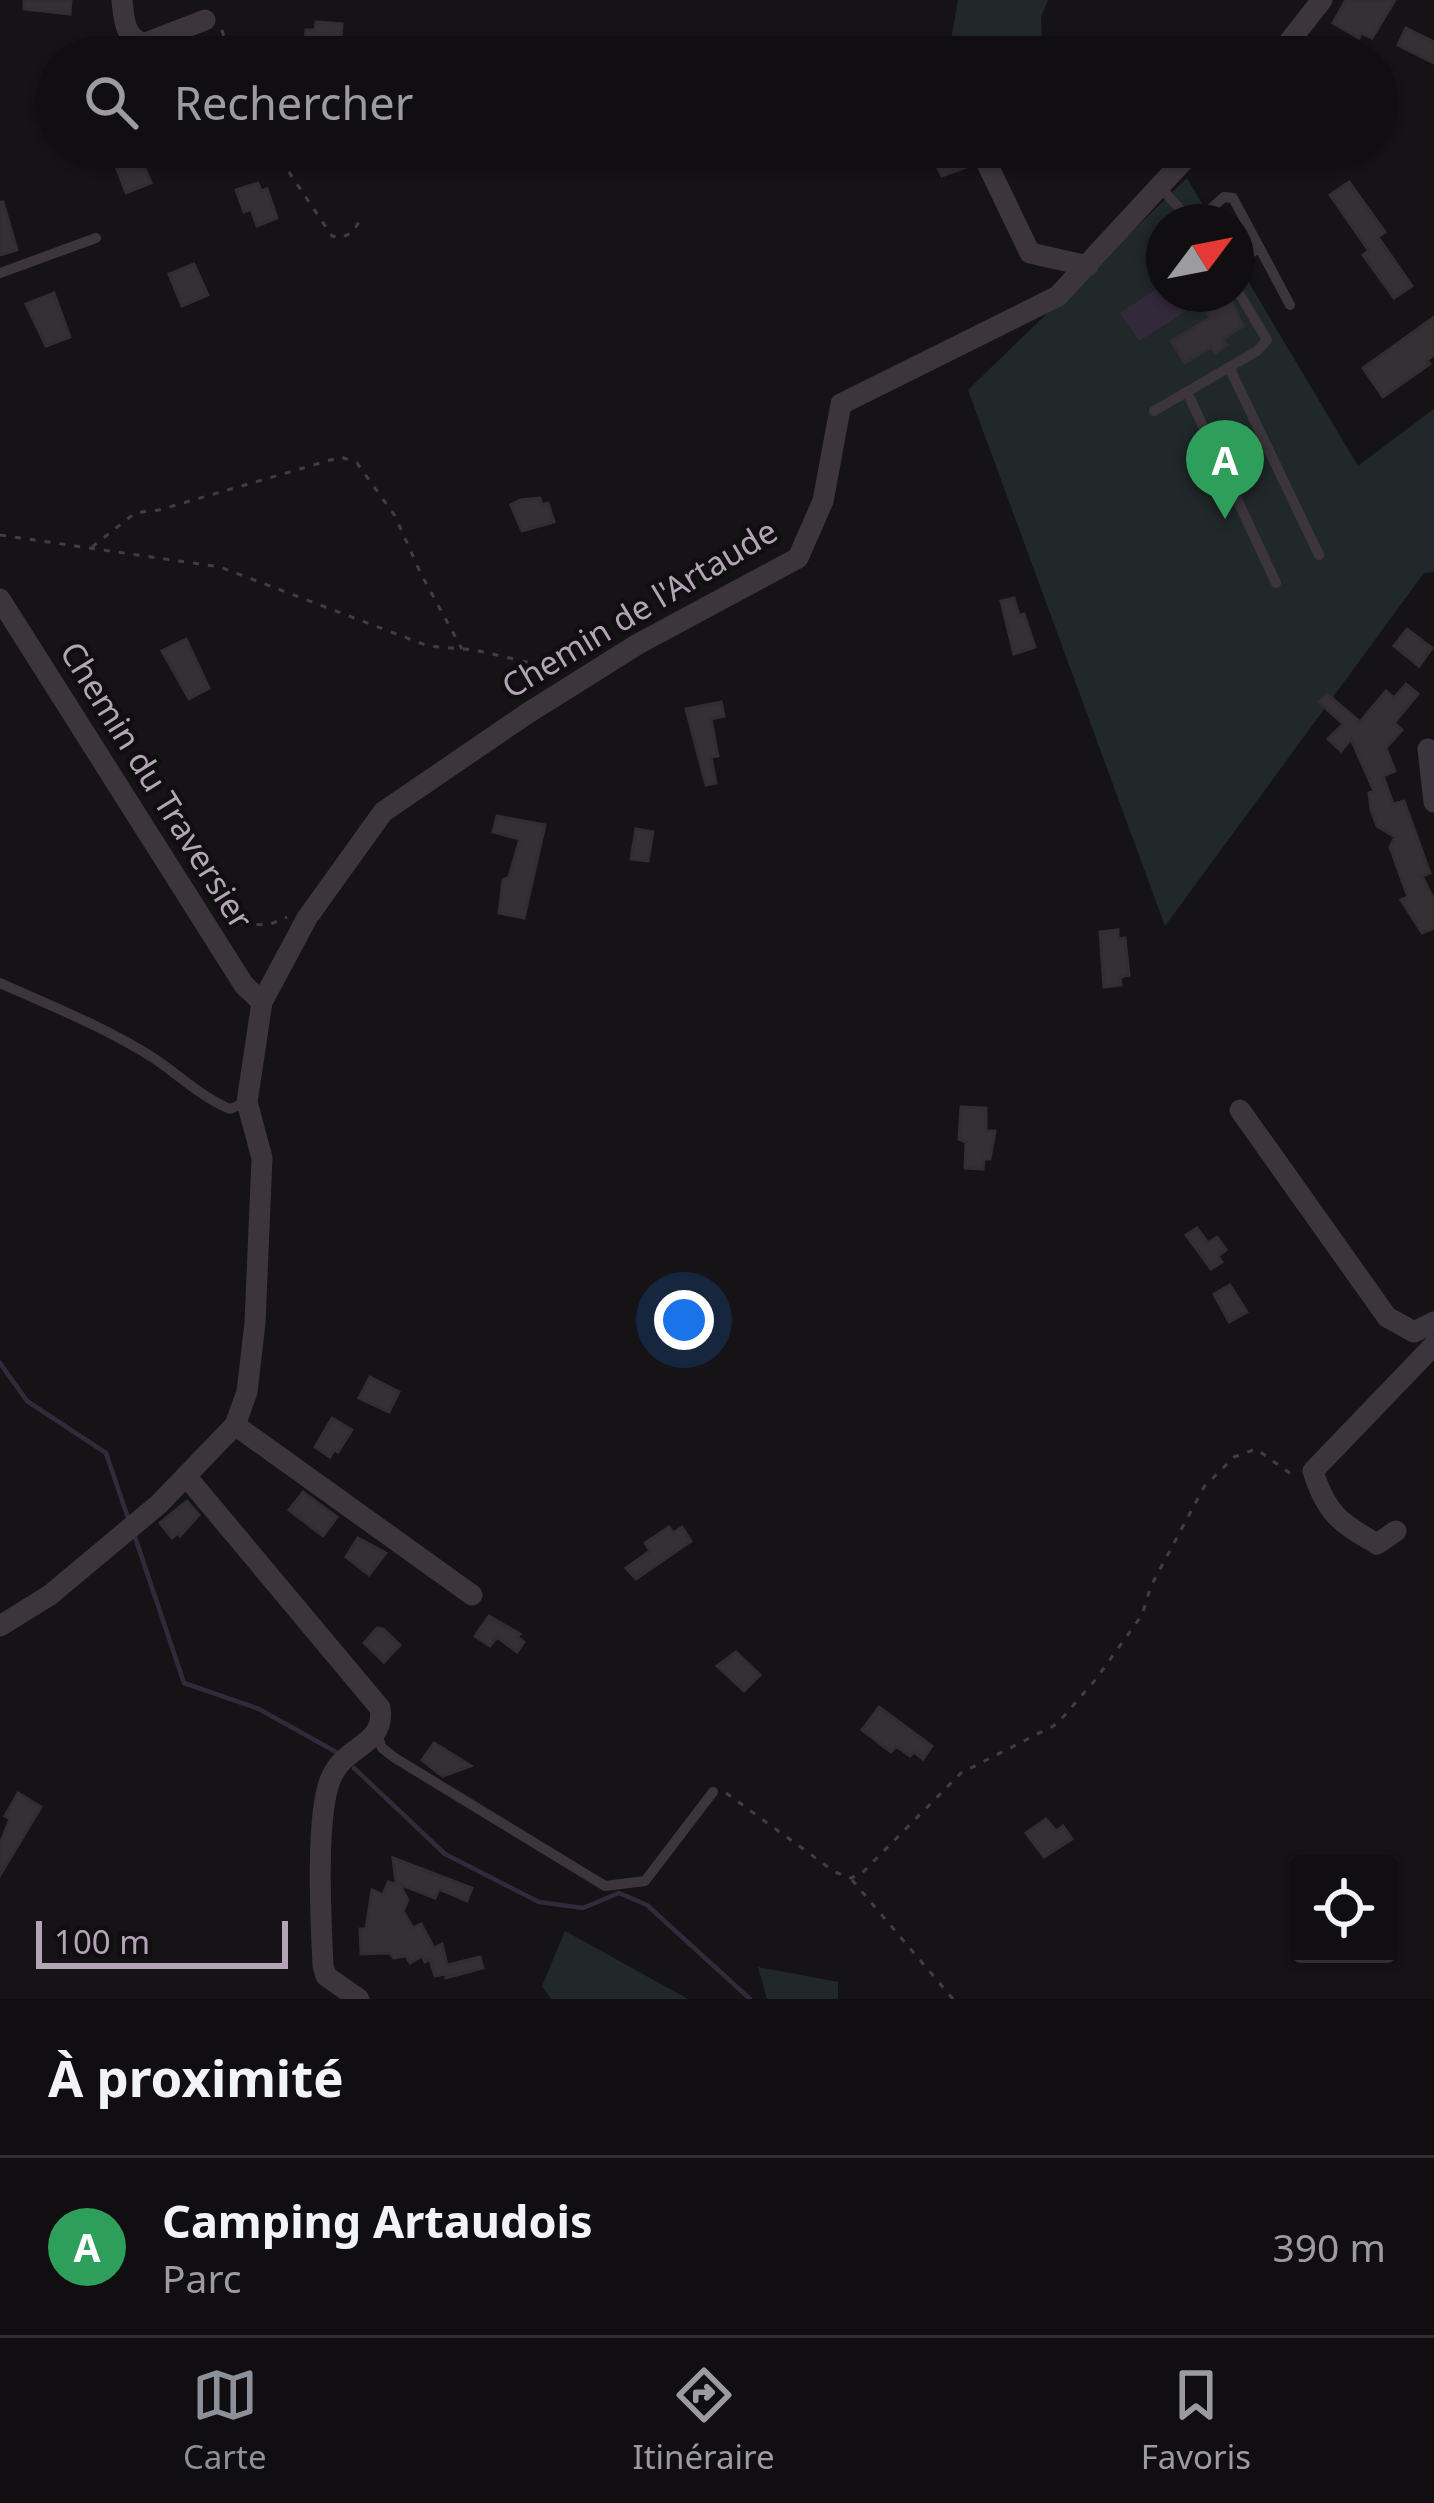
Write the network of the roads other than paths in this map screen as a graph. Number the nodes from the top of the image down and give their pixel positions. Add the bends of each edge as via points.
1 (122, 0) edge
2 (1322, 0) edge
3 (205, 20) road end
4 (130, 36) edge
5 (164, 36) edge
6 (1294, 36) edge
7 (989, 168) edge
8 (1177, 168) edge
9 (1160, 187) junction
10 (1177, 204) edge
11 (96, 238) dead end
12 (1254, 241) edge
13 (1258, 248) junction
14 (1254, 251) edge
15 (1088, 266) junction
16 (0, 273) edge
17 (1290, 305) dead end
18 (1250, 312) edge
19 (1229, 367) junction
20 (1187, 392) junction
21 (1154, 411) dead end
22 (1319, 555) dead end
23 (1276, 583) dead end
24 (0, 599) edge
25 (1428, 749) dead end
26 (1434, 802) edge
27 (0, 983) edge
28 (262, 1002) junction
29 (247, 1102) junction
30 (1240, 1110) dead end
31 (1434, 1322) edge
32 (1434, 1345) edge
33 (235, 1425) junction
34 (186, 1476) junction
35 (1396, 1532) dead end
36 (472, 1594) dead end
37 (0, 1626) edge
38 (377, 1735) junction
39 (713, 1792) road end
40 (359, 1999) edge

1 - 4 street
2 - 6 street
3 - 5 street
7 - 15 street via 1030,253
8 - 9 street, Chemin de l'Artaude
9 - 10 lane
9 - 15 street, Chemin de l'Artaude
11 - 16 lane
12 - 13 lane
13 - 14 lane
13 - 17 lane
15 - 28 street, Chemin de l'Artaude via 1058,296 841,404 823,502 798,558 638,644 383,812 307,918
18 - 19 lane via 1267,340
19 - 20 lane
19 - 22 lane
20 - 21 lane
20 - 23 lane
24 - 28 street, Chemin du Traversier
25 - 26 street
27 - 29 lane via 98,1026 216,1103 230,1109
28 - 29 street
29 - 33 street via 262,1158 255,1323
30 - 31 street via 1387,1317 1414,1332
32 - 35 street via 1313,1471 1322,1500 1343,1525 1377,1544
33 - 34 street
33 - 36 street
34 - 37 street via 50,1595
34 - 38 street via 380,1708
38 - 39 lane via 395,1759 605,1886 645,1882
38 - 40 street via 347,1753 330,1780 322,1847 323,1965

